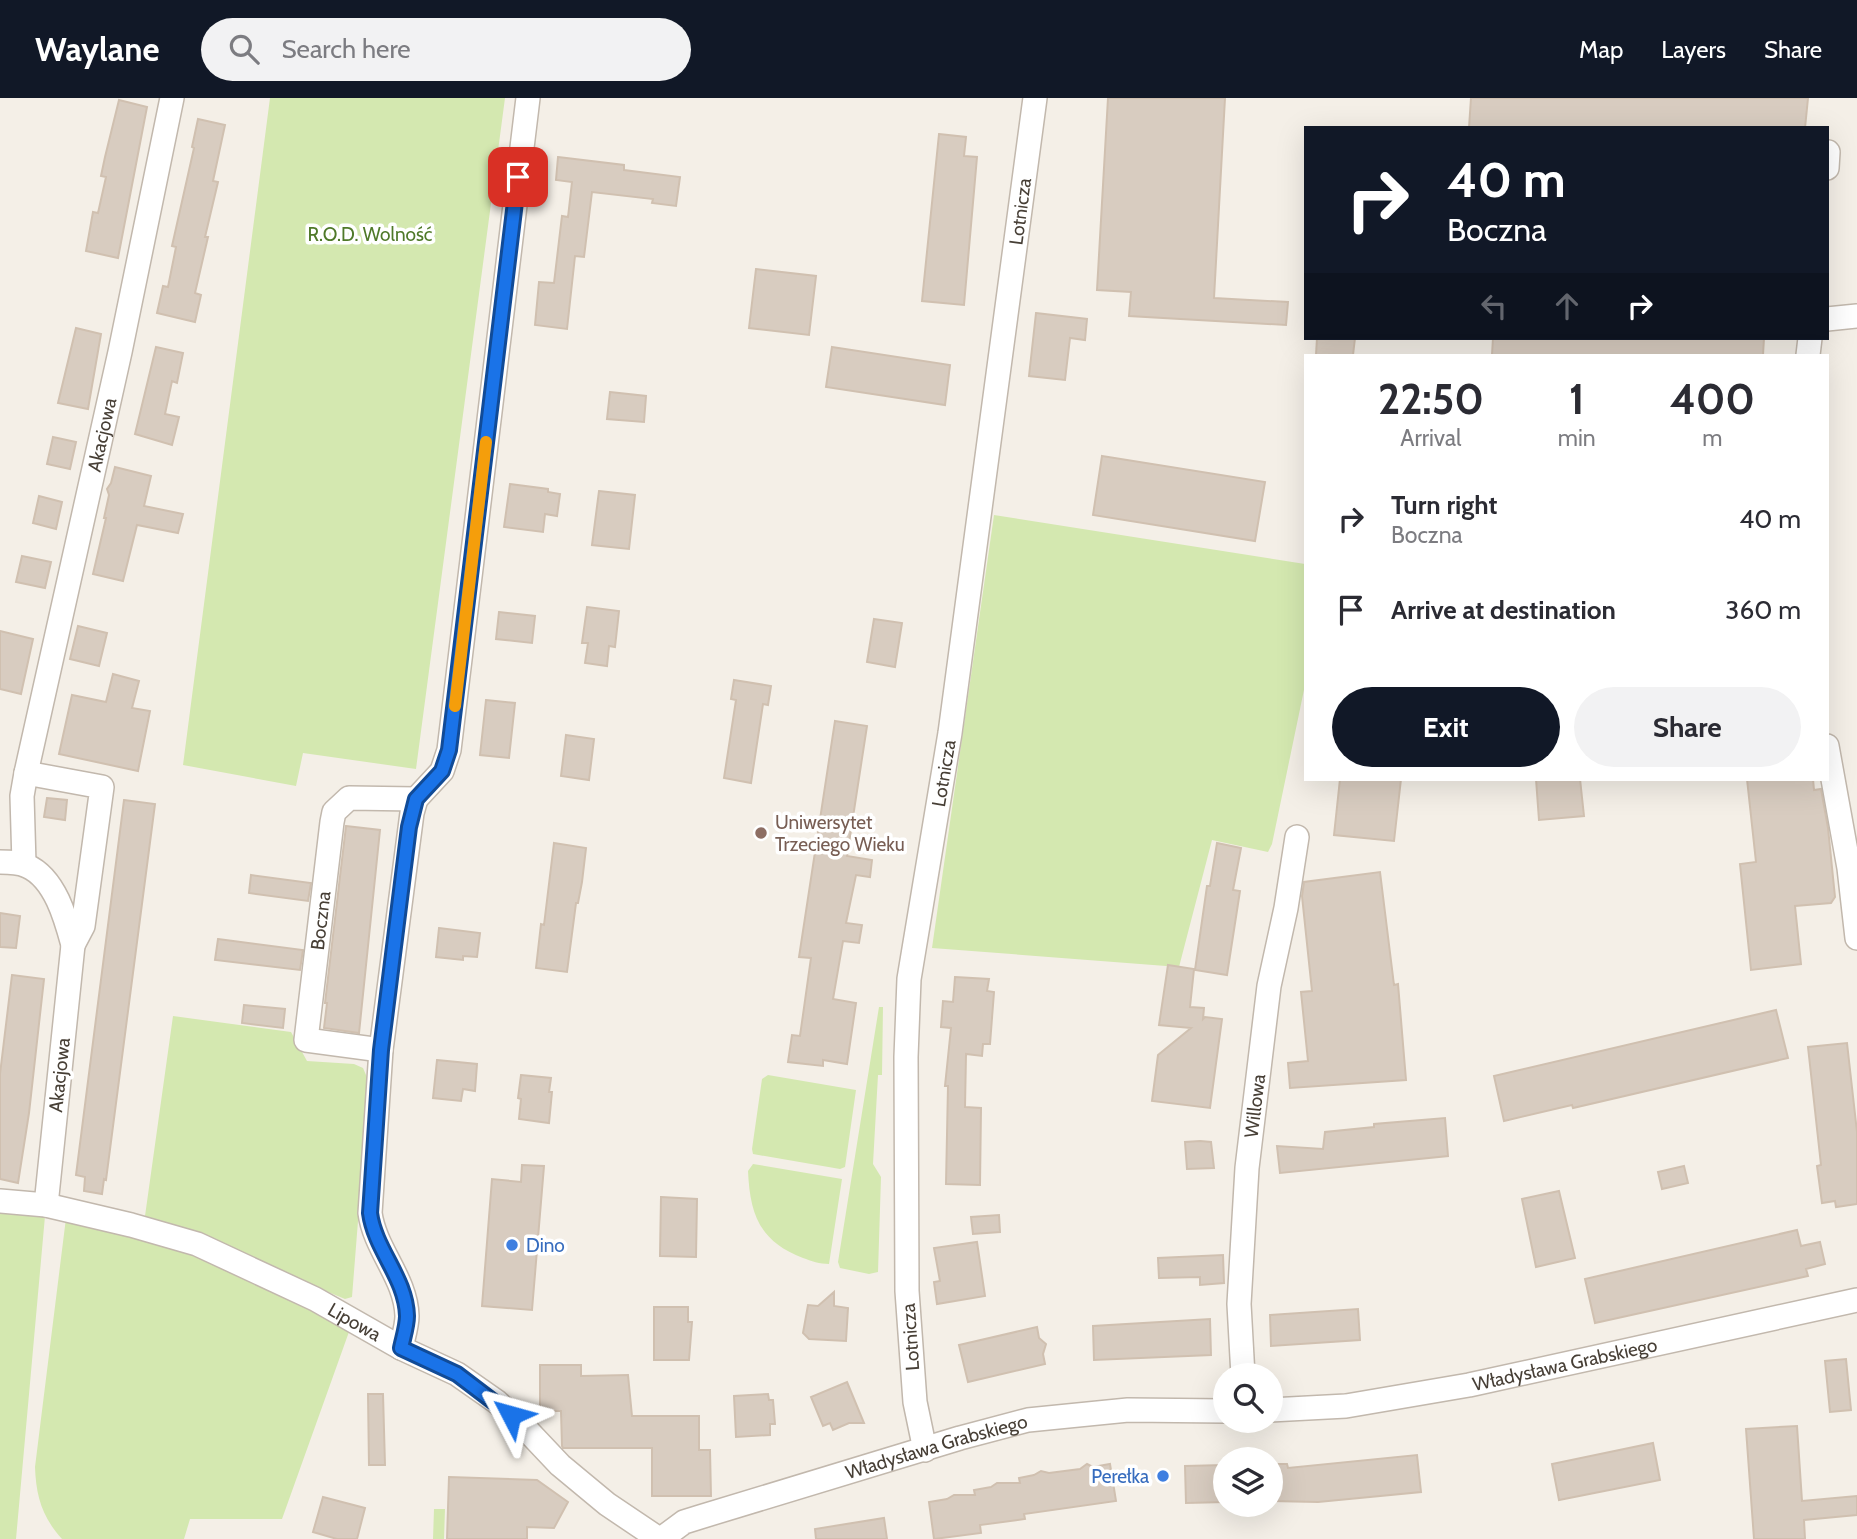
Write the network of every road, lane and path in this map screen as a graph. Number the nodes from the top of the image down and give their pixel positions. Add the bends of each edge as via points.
1 (172, 98) edge
2 (528, 98) edge
3 (1035, 98) edge
4 (1857, 316) edge
5 (1829, 319) edge
6 (1829, 757) edge
7 (26, 773) junction
8 (416, 799) junction
9 (1297, 837) dead end
10 (0, 862) edge
11 (24, 864) junction
12 (1857, 938) edge
13 (73, 945) junction
14 (381, 1050) junction
15 (0, 1201) edge
16 (46, 1205) junction
17 (1857, 1300) edge
18 (401, 1348) junction
19 (1241, 1363) edge
20 (1283, 1409) edge
21 (1213, 1411) edge
22 (925, 1450) junction
23 (660, 1539) edge

1 - 7 street, Akacjowa
2 - 8 street via 449,750 442,771
3 - 22 street, Lotnicza via 950,733 909,979 907,1290 915,1402
4 - 5 street
6 - 12 street
7 - 11 street, Akacjowa
7 - 13 street, Akacjowa via 102,787 83,926
8 - 14 street
8 - 14 street, Boczna via 349,798 334,812 332,822 306,1040
9 - 19 street, Willowa via 1269,986 1247,1168 1239,1304
10 - 11 street
11 - 13 street, Akacjowa via 44,880 55,897
13 - 16 street, Akacjowa
14 - 18 street via 370,1213 375,1238 403,1293 407,1317
15 - 16 street, Lipowa
16 - 18 street, Lipowa via 197,1244 315,1299
17 - 20 street, Władysława Grabskiego via 1469,1385 1346,1406
18 - 23 street, Lipowa via 457,1374 497,1402 560,1465
21 - 22 street, Władysława Grabskiego via 1128,1410 1028,1420
22 - 23 street, Władysława Grabskiego via 684,1522

